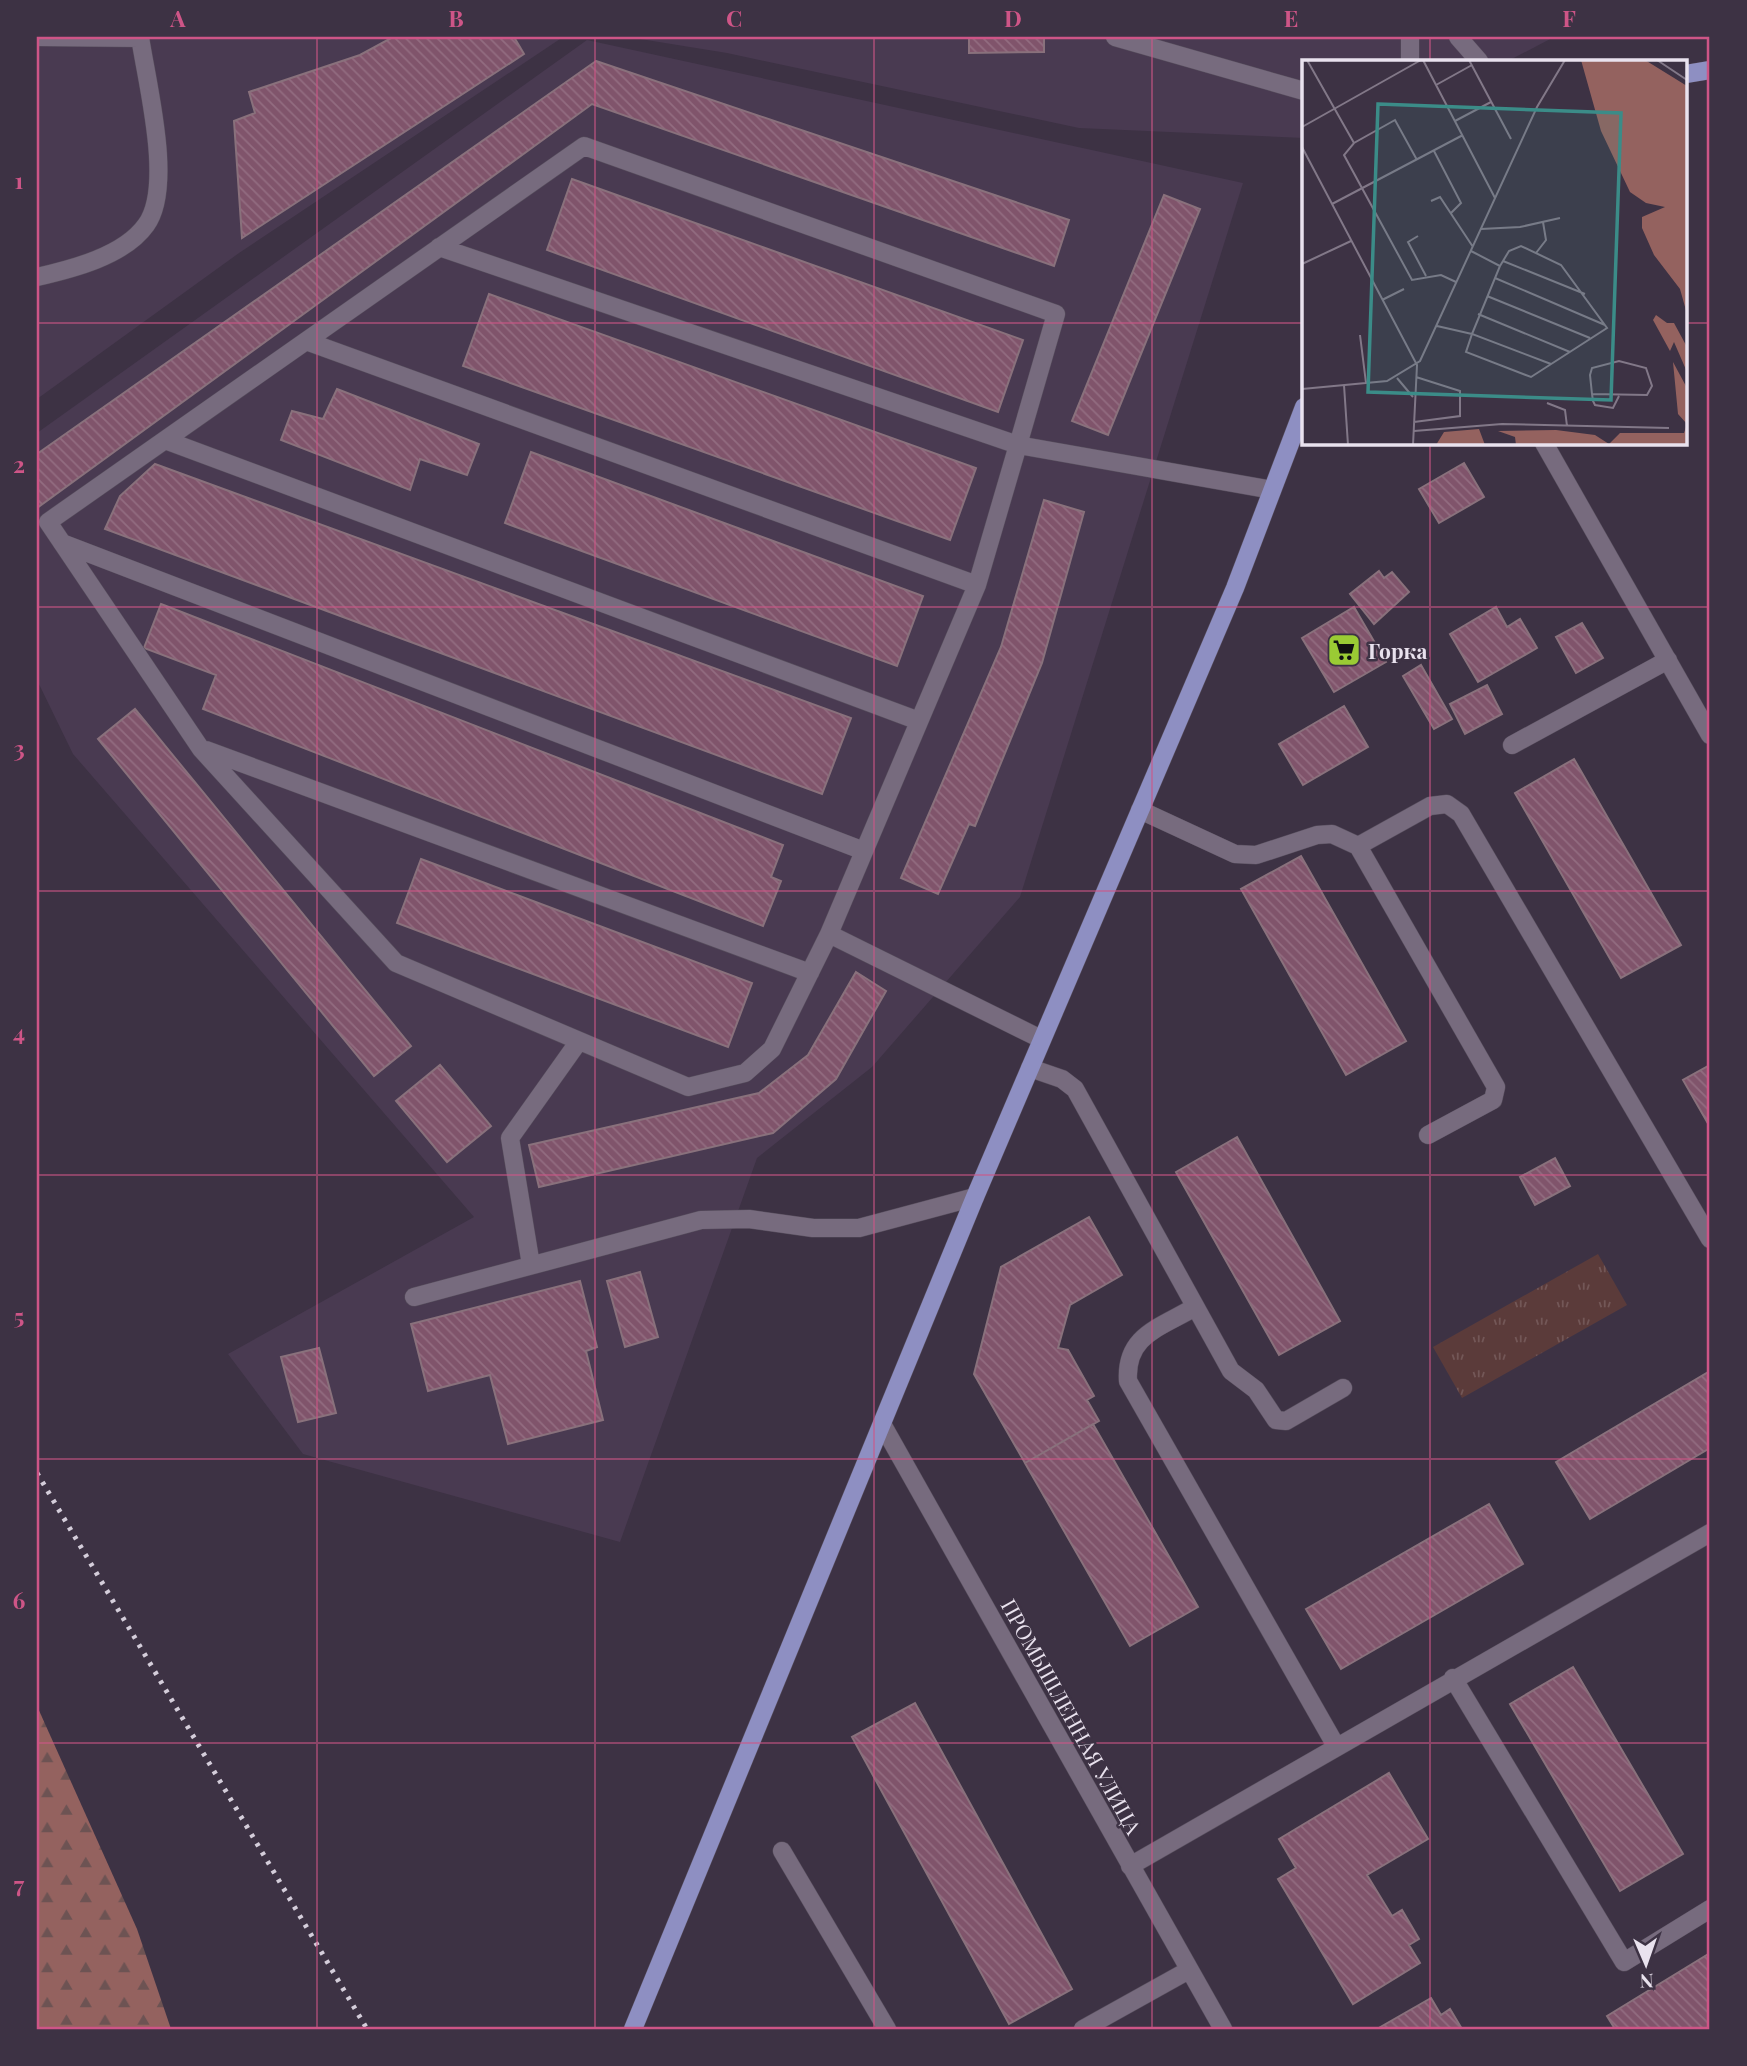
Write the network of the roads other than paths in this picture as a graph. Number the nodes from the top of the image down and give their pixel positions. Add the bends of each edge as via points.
1 (37, 37) edge
2 (140, 37) edge
3 (1115, 37) edge
4 (1410, 37) edge
5 (1458, 37) edge
6 (1410, 60) edge
7 (1478, 60) edge
8 (1710, 70) edge
9 (1688, 74) edge
10 (1302, 90) edge
11 (439, 247) junction
12 (37, 277) edge
13 (306, 341) junction
14 (1302, 412) edge
15 (165, 440) junction
16 (1545, 444) edge
17 (1018, 445) junction
18 (1272, 491) junction
19 (62, 543) junction
20 (977, 585) junction
21 (1668, 660) junction
22 (919, 721) junction
23 (1710, 734) edge
24 (1512, 745) dead end
25 (201, 749) junction
26 (1140, 810) junction
27 (1358, 846) junction
28 (864, 851) junction
29 (829, 934) junction
30 (810, 973) junction
31 (1041, 1039) junction
32 (579, 1041) junction
33 (1030, 1068) junction
34 (1427, 1135) dead end
35 (975, 1197) junction
36 (1710, 1239) edge
37 (531, 1265) junction
38 (414, 1297) dead end
39 (1195, 1307) junction
40 (1343, 1388) dead end
41 (882, 1424) junction
42 (1710, 1533) edge
43 (1453, 1678) junction
44 (1336, 1746) junction
45 (782, 1851) dead end
46 (1130, 1866) junction
47 (1710, 1909) edge
48 (1189, 1970) junction
49 (633, 2029) edge
50 (887, 2029) edge
51 (1083, 2029) edge
52 (1223, 2029) edge

1 - 2 street
2 - 12 street via 160,174 158,203 146,226 124,246 65,271
3 - 10 street
4 - 6 street
5 - 7 street
8 - 9 main road
11 - 13 street
11 - 17 street
11 - 17 street via 584,146 1056,314
13 - 15 street
13 - 20 street
14 - 18 main road
15 - 19 street via 48,522
15 - 22 street
16 - 21 street
17 - 18 street
17 - 20 street
18 - 26 main road
19 - 25 street
19 - 28 street
20 - 22 street
21 - 23 street
21 - 24 street
22 - 28 street
25 - 30 street
25 - 32 street via 396,963
26 - 27 street via 1236,854 1256,855 1332,834
26 - 31 main road
27 - 34 street via 1496,1087 1493,1100
27 - 36 street via 1430,806 1447,804 1461,814
28 - 29 street
29 - 30 street
29 - 31 street
30 - 32 street via 772,1049 745,1073 688,1087
31 - 33 main road
32 - 37 street via 510,1138
33 - 35 main road
33 - 39 street via 1062,1079 1075,1089
35 - 37 street via 859,1228 701,1220
35 - 41 main road
37 - 38 street
39 - 40 street via 1231,1371 1256,1390 1276,1420 1286,1421
39 - 44 street via 1135,1343 1127,1362 1128,1381
41 - 46 street, ПРОМЫШЛЕННАЯ УЛИЦА
41 - 49 main road
42 - 43 street
43 - 44 street
43 - 47 street via 1624,1962
44 - 46 street
45 - 50 street
46 - 48 street, ПРОМЫШЛЕННАЯ УЛИЦА
48 - 51 street
48 - 52 street, ПРОМЫШЛЕННАЯ УЛИЦА

